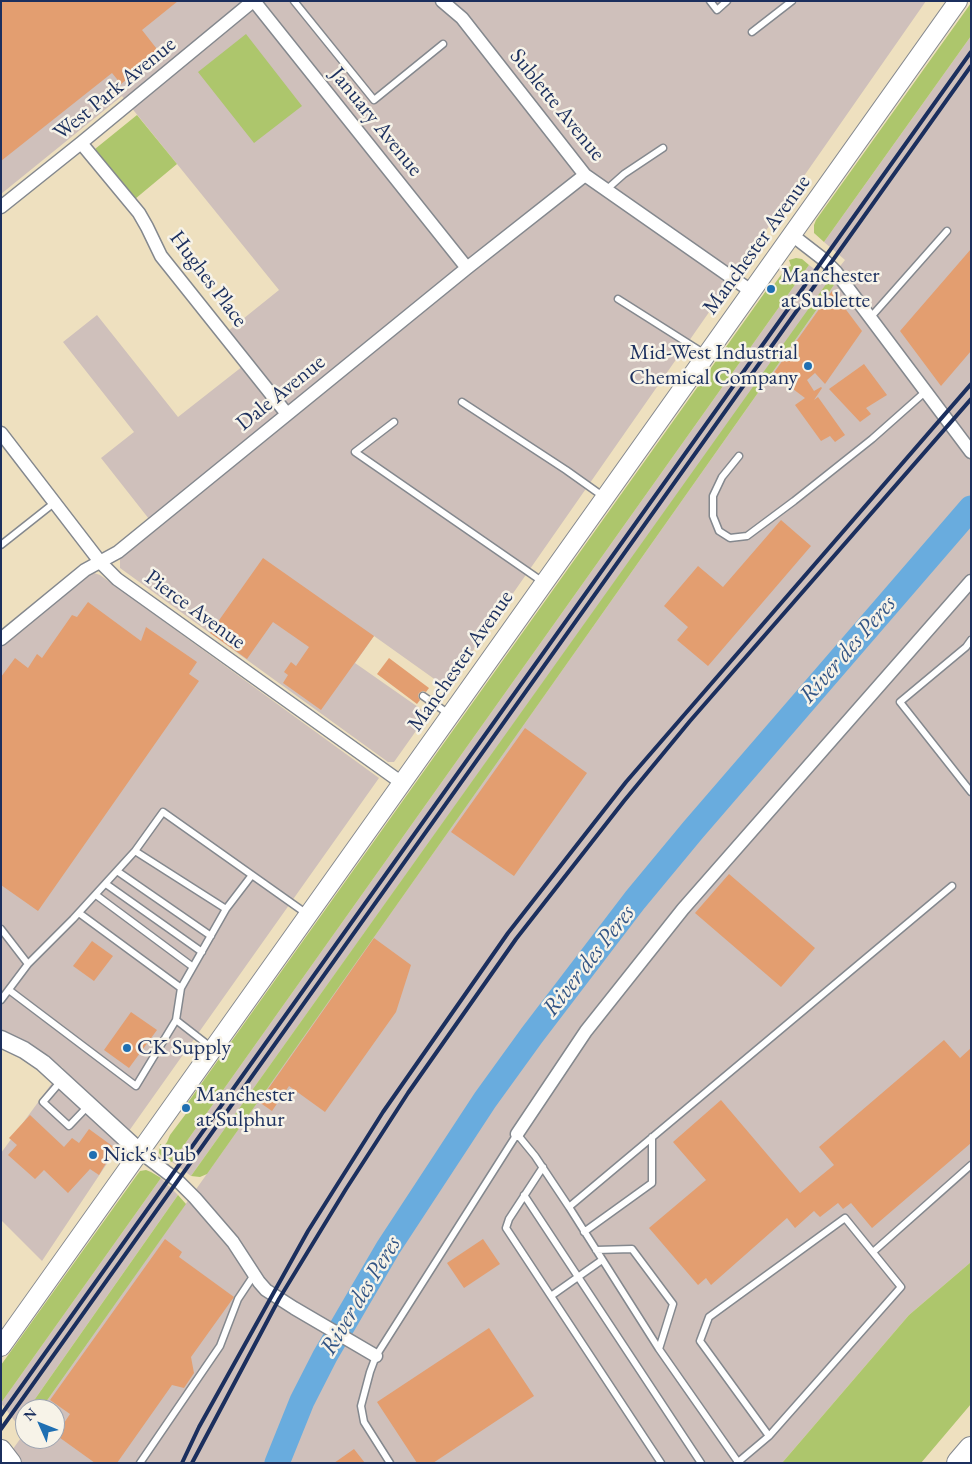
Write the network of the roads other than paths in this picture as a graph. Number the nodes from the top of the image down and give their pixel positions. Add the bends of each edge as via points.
1 (253, 1) edge
2 (294, 1) edge
3 (442, 1) edge
4 (710, 1) edge
5 (727, 1) edge
6 (792, 1) edge
7 (958, 1) edge
8 (752, 32) dead end
9 (444, 44) dead end
10 (81, 143) junction
11 (663, 148) dead end
12 (585, 175) junction
13 (606, 190) junction
14 (1, 207) edge
15 (947, 231) dead end
16 (792, 235) junction
17 (467, 268) junction
18 (751, 291) junction
19 (618, 299) dead end
20 (870, 318) junction
21 (706, 355) junction
22 (925, 392) junction
23 (462, 402) dead end
24 (287, 414) junction
25 (394, 422) dead end
26 (1, 433) edge
27 (971, 452) edge
28 (739, 456) dead end
29 (605, 498) junction
30 (54, 503) junction
31 (1, 545) edge
32 (101, 562) junction
33 (971, 581) edge
34 (544, 583) junction
35 (1, 639) edge
36 (971, 640) edge
37 (423, 696) dead end
38 (450, 715) junction
39 (402, 783) junction
40 (971, 792) edge
41 (135, 852) junction
42 (117, 871) junction
43 (252, 876) junction
44 (106, 884) junction
45 (952, 886) dead end
46 (96, 895) junction
47 (226, 909) junction
48 (79, 913) junction
49 (308, 915) junction
50 (1, 929) edge
51 (211, 936) junction
52 (202, 952) junction
53 (28, 964) junction
54 (193, 967) junction
55 (181, 988) junction
56 (8, 990) junction
57 (1, 1000) edge
58 (176, 1020) junction
59 (1, 1039) edge
60 (213, 1048) junction
61 (61, 1080) junction
62 (89, 1105) junction
63 (517, 1134) junction
64 (652, 1137) junction
65 (140, 1152) junction
66 (971, 1165) edge
67 (543, 1168) junction
68 (524, 1195) junction
69 (569, 1207) junction
70 (584, 1232) junction
71 (596, 1250) junction
72 (873, 1252) junction
73 (602, 1260) junction
74 (254, 1275) junction
75 (578, 1276) junction
76 (551, 1296) junction
77 (1, 1347) edge
78 (659, 1349) junction
79 (376, 1356) junction
80 (770, 1436) junction
81 (971, 1449) edge
82 (1, 1450) edge
83 (738, 1462) edge
84 (11, 1463) edge
85 (140, 1463) edge
86 (390, 1463) edge
87 (661, 1463) edge
88 (701, 1463) edge
89 (959, 1463) edge

1 - 10 street, West Park Avenue
1 - 17 street, January Avenue
2 - 9 lane via 374,100
3 - 12 street, Sublette Avenue via 462,18
4 - 5 lane via 717,10
6 - 8 lane
7 - 16 main road, Manchester Avenue
10 - 14 street, West Park Avenue
10 - 24 street, Hughes Place via 139,213 160,256
11 - 13 lane
12 - 13 street, Sublette Avenue
12 - 17 street, Dale Avenue
13 - 18 street, Sublette Avenue
15 - 20 lane
16 - 18 main road, Manchester Avenue
16 - 20 street via 830,265
17 - 24 street, Dale Avenue
18 - 21 main road, Manchester Avenue
19 - 21 lane
20 - 22 street
21 - 29 main road, Manchester Avenue
22 - 27 street
22 - 28 lane via 794,502 747,536 730,538 719,531 713,516 713,496 722,477
23 - 29 lane
24 - 32 street, Dale Avenue via 118,552
25 - 34 lane via 355,452
26 - 30 street, Pierce Avenue
29 - 34 main road, Manchester Avenue
30 - 31 lane
30 - 32 street, Pierce Avenue
32 - 35 street, Dale Avenue via 85,570
32 - 39 street, Pierce Avenue via 117,579
33 - 63 street via 683,909 586,1031
34 - 38 main road, Manchester Avenue
36 - 40 lane via 900,702
37 - 38 lane
38 - 39 main road, Manchester Avenue
39 - 49 main road, Manchester Avenue
41 - 42 lane
41 - 43 lane via 163,812
41 - 47 lane
42 - 44 lane
42 - 51 lane
43 - 47 lane
43 - 49 lane
44 - 46 lane
44 - 52 lane
45 - 64 lane
46 - 48 lane
46 - 54 lane
47 - 51 lane
48 - 53 lane
48 - 55 lane
49 - 60 main road, Manchester Avenue
50 - 53 lane
51 - 52 lane
52 - 54 lane
53 - 56 lane
54 - 55 lane
55 - 58 lane
56 - 57 lane
56 - 58 lane via 136,1086
58 - 60 lane
59 - 61 street via 24,1050
60 - 65 main road, Manchester Avenue
61 - 62 street
61 - 62 lane via 43,1102 49,1108 70,1126
62 - 65 street
63 - 67 lane
63 - 79 lane
64 - 69 lane
64 - 70 lane via 652,1183
65 - 74 street via 195,1198 233,1242
65 - 77 main road, Manchester Avenue
66 - 72 lane
67 - 68 lane
67 - 69 lane
68 - 75 lane
68 - 76 lane via 508,1219 506,1228
69 - 70 lane
70 - 71 lane
71 - 73 lane
71 - 78 lane via 632,1249 673,1304
72 - 80 lane via 901,1287
72 - 80 lane via 845,1218 709,1317 700,1341
73 - 75 lane
73 - 78 lane
74 - 79 street via 266,1290
74 - 85 lane via 238,1299 220,1346
75 - 76 lane
75 - 88 lane
76 - 87 lane
78 - 83 lane
79 - 86 lane via 361,1406 364,1422
80 - 83 lane
81 - 89 highway
82 - 84 main road

